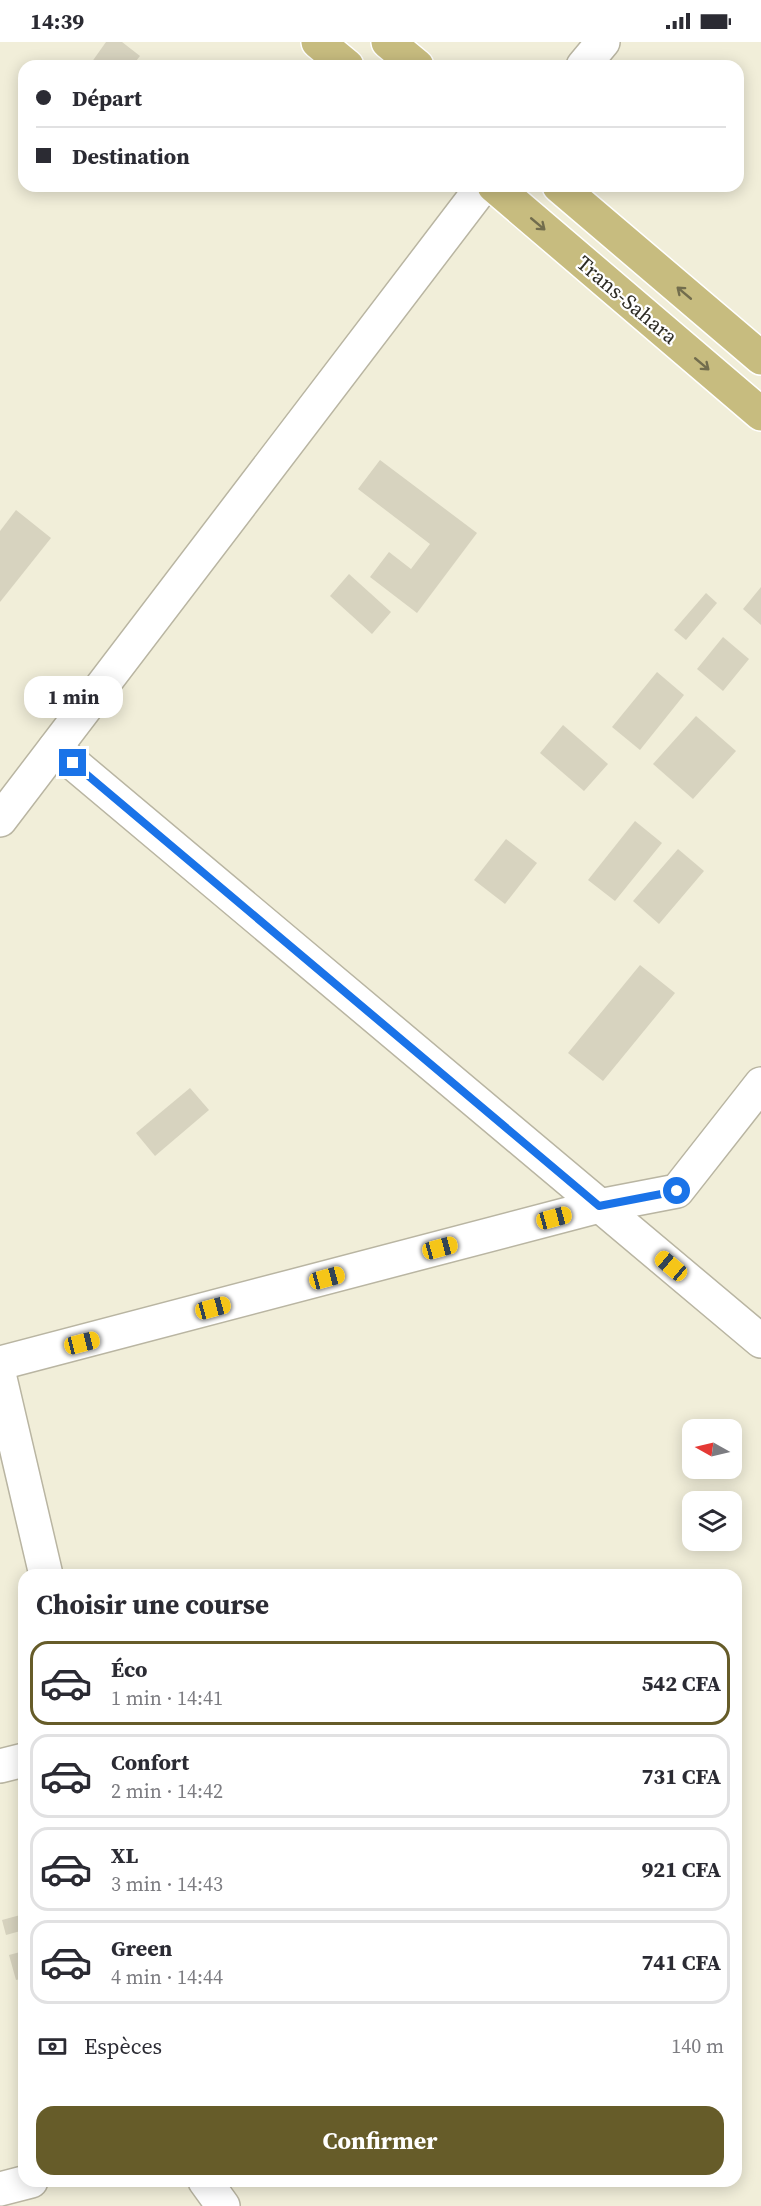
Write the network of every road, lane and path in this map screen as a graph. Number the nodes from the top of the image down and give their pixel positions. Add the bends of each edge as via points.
1 (318, 42) edge
2 (388, 42) edge
3 (603, 42) edge
4 (340, 60) edge
5 (410, 60) edge
6 (588, 60) edge
7 (478, 192) edge
8 (501, 192) edge
9 (566, 192) edge
10 (761, 358) edge
11 (761, 414) edge
12 (55, 748) junction
13 (0, 820) edge
14 (761, 1084) edge
15 (599, 1206) junction
16 (761, 1341) edge
17 (0, 1363) edge
18 (0, 1378) edge
19 (45, 1569) edge
20 (18, 1762) edge
21 (0, 1766) edge
22 (18, 2184) edge
23 (209, 2187) edge
24 (0, 2189) edge
25 (223, 2206) edge

1 - 4 main road
2 - 5 main road
3 - 6 street
7 - 12 street
8 -> 11 main road, Trans-Sahara
10 -> 9 main road, Trans-Sahara
12 - 13 street
12 - 15 street
14 - 15 street via 677,1191
15 - 16 street
15 - 17 street
18 - 19 street
20 - 21 street
22 - 24 street
23 - 25 street

